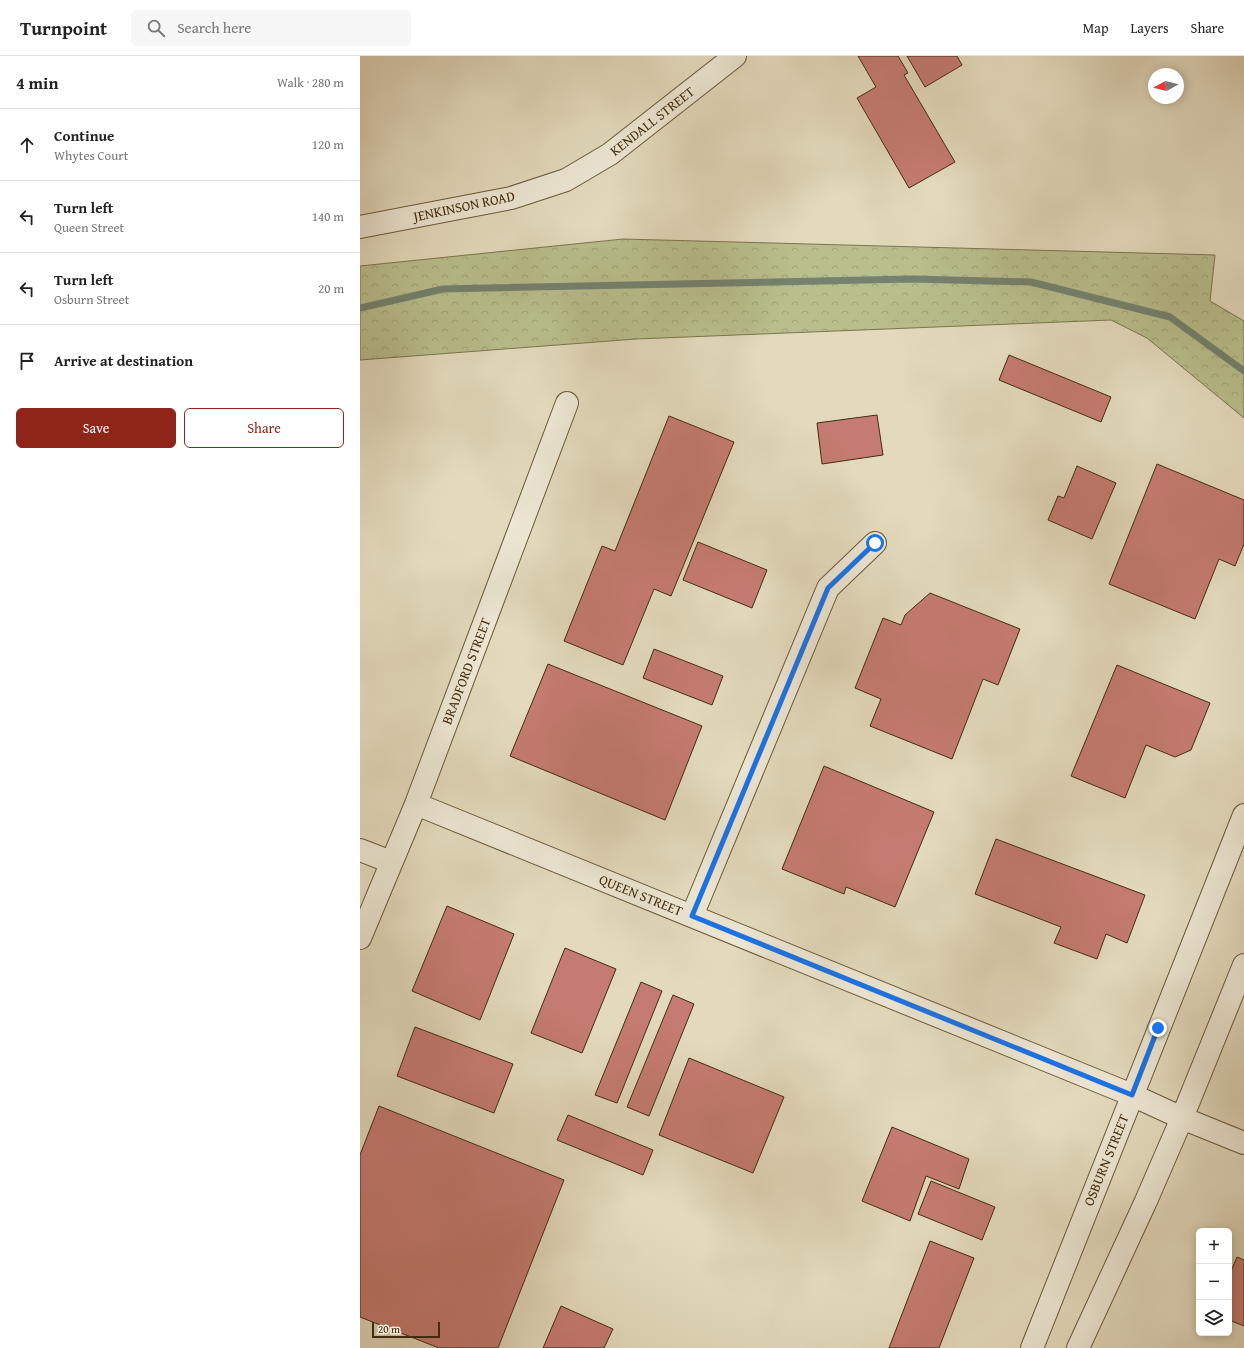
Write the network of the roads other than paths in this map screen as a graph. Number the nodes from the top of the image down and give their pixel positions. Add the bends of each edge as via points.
1 (735, 56) edge
2 (566, 180) joint
3 (360, 227) edge
4 (567, 403) dead end
5 (875, 543) dead end
6 (416, 804) junction
7 (1244, 815) edge
8 (360, 850) edge
9 (391, 862) junction
10 (692, 916) junction
11 (360, 938) edge
12 (1244, 965) edge
13 (1132, 1095) junction
14 (1182, 1118) junction
15 (1244, 1143) edge
16 (1032, 1348) edge
17 (1078, 1348) edge

1 - 2 street, KENDALL STREET via 610,154
2 - 3 street, JENKINSON ROAD via 511,198
4 - 6 street, BRADFORD STREET
5 - 10 street via 828,588
6 - 9 street, BRADFORD STREET
6 - 10 street, QUEEN STREET
7 - 13 street, OSBURN STREET
8 - 9 street
9 - 11 street, BRADFORD STREET
10 - 13 street, QUEEN STREET
12 - 14 street
13 - 14 street, QUEEN STREET
13 - 16 street, OSBURN STREET
14 - 15 street
14 - 17 street

